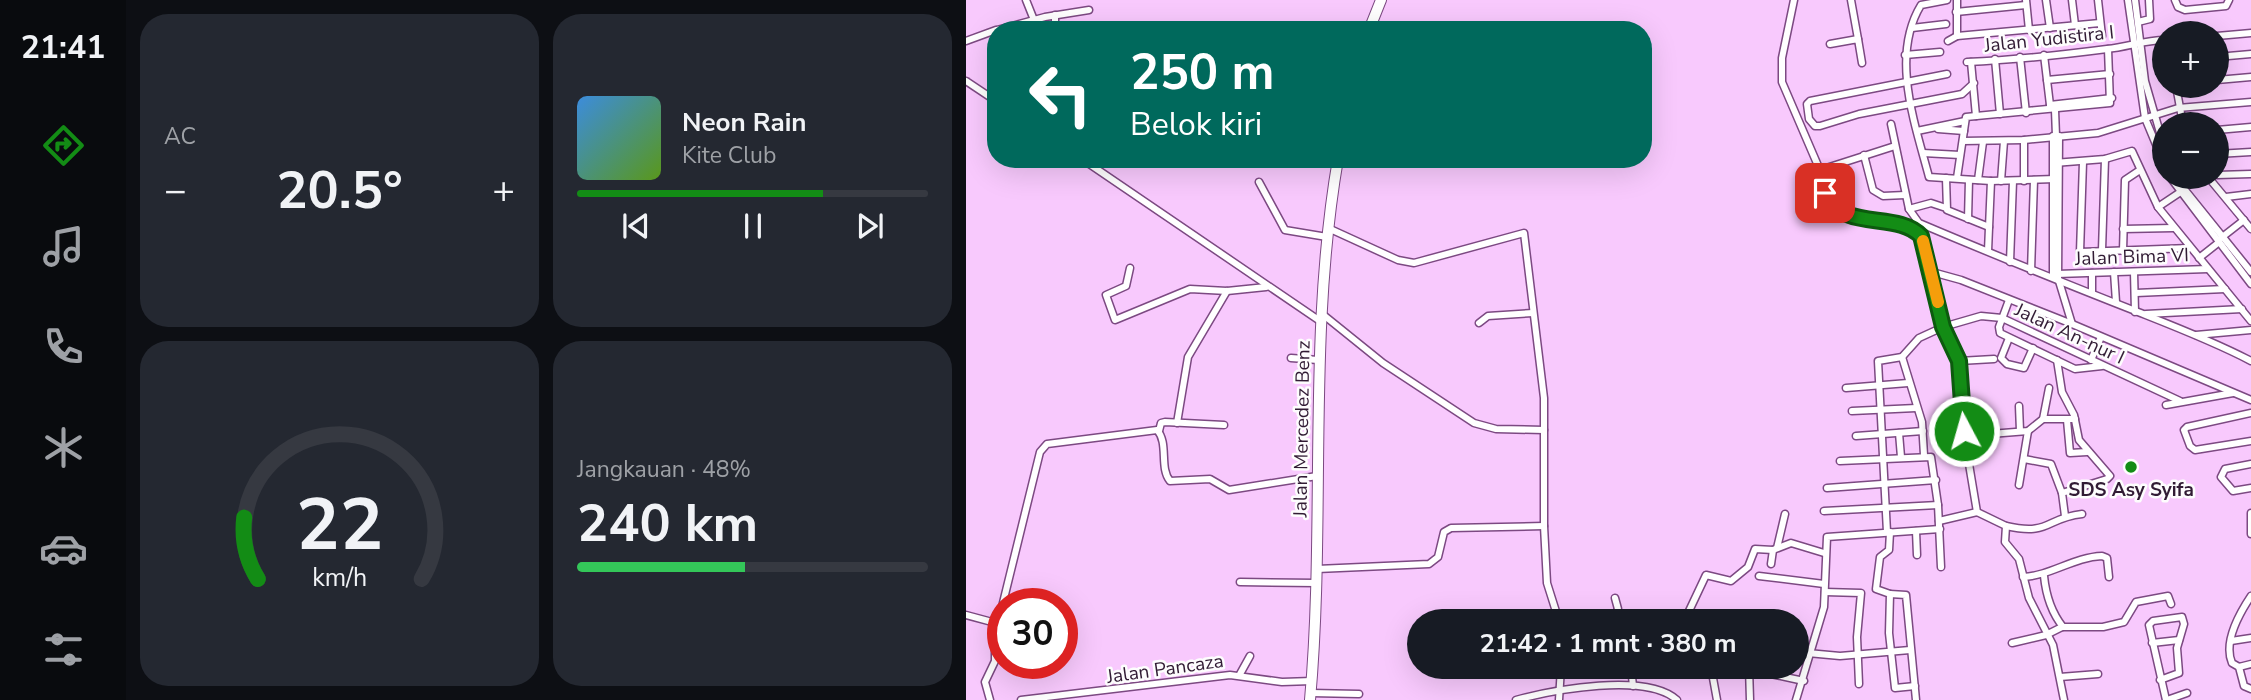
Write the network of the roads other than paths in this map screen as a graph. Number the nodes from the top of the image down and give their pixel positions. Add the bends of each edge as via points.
1 (1026, 0) edge
2 (1381, 0) edge
3 (1794, 0) edge
4 (1850, 0) edge
5 (1957, 0) edge
6 (2046, 0) edge
7 (2072, 0) edge
8 (2098, 0) edge
9 (2128, 0) edge
10 (2135, 0) edge
11 (2149, 0) edge
12 (2175, 0) edge
13 (2229, 0) edge
14 (1947, 1) edge
15 (2026, 2) edge
16 (1089, 10) dead end
17 (1956, 12) junction
18 (1055, 15) junction
19 (1034, 20) junction
20 (1030, 21) edge
21 (1055, 21) edge
22 (1373, 21) edge
23 (2138, 22) junction
24 (2100, 23) junction
25 (1946, 24) dead end
26 (2075, 25) junction
27 (1912, 28) junction
28 (2050, 28) junction
29 (2029, 30) junction
30 (2251, 33) edge
31 (987, 34) edge
32 (2229, 35) edge
33 (1957, 36) junction
34 (2102, 36) dead end
35 (1857, 40) junction
36 (2141, 40) junction
37 (2152, 40) edge
38 (966, 41) edge
39 (1948, 41) dead end
40 (1830, 44) dead end
41 (2133, 45) junction
42 (2108, 49) junction
43 (1940, 52) dead end
44 (2251, 54) edge
45 (1905, 55) junction
46 (2044, 55) junction
47 (2229, 56) edge
48 (2020, 57) junction
49 (1995, 60) junction
50 (1862, 64) dead end
51 (2110, 74) junction
52 (1947, 75) dead end
53 (2251, 78) edge
54 (2229, 79) edge
55 (2047, 80) junction
56 (966, 81) edge
57 (1908, 81) junction
58 (1973, 83) junction
59 (987, 95) edge
60 (2177, 98) edge
61 (2251, 102) edge
62 (1912, 104) junction
63 (2052, 108) junction
64 (2178, 108) junction
65 (2153, 112) edge
66 (2161, 112) edge
67 (2179, 112) edge
68 (2026, 113) junction
69 (2000, 114) junction
70 (2152, 114) edge
71 (1976, 116) junction
72 (2145, 118) junction
73 (1965, 121) junction
74 (1891, 124) dead end
75 (2251, 127) edge
76 (1929, 128) junction
77 (2229, 129) edge
78 (1917, 131) junction
79 (1964, 131) junction
80 (2152, 135) edge
81 (2056, 136) junction
82 (2024, 140) junction
83 (1963, 141) junction
84 (2004, 141) junction
85 (1983, 142) junction
86 (1895, 146) junction
87 (2251, 152) edge
88 (1923, 153) junction
89 (2229, 153) edge
90 (1864, 155) junction
91 (1960, 155) junction
92 (2105, 159) junction
93 (2083, 162) junction
94 (2056, 163) junction
95 (1095, 168) edge
96 (1337, 168) edge
97 (1820, 170) junction
98 (2140, 170) junction
99 (2251, 174) edge
100 (2229, 175) edge
101 (1946, 178) junction
102 (1957, 178) junction
103 (2055, 179) junction
104 (1969, 180) junction
105 (1978, 180) junction
106 (2034, 180) junction
107 (1991, 181) junction
108 (2001, 181) junction
109 (2013, 181) junction
110 (2024, 181) junction
111 (1259, 182) dead end
112 (2177, 189) edge
113 (2186, 189) edge
114 (2219, 189) edge
115 (2179, 193) junction
116 (2251, 194) edge
117 (1905, 195) junction
118 (2226, 197) junction
119 (2158, 207) junction
120 (1945, 208) junction
121 (1909, 209) junction
122 (1968, 219) junction
123 (2249, 225) edge
124 (1989, 227) junction
125 (2173, 228) junction
126 (2123, 229) junction
127 (1327, 232) junction
128 (2219, 241) junction
129 (2190, 248) junction
130 (2102, 250) junction
131 (1989, 251) junction
132 (2123, 251) junction
133 (2199, 258) junction
134 (2010, 262) junction
135 (1130, 268) dead end
136 (2208, 269) junction
137 (2249, 269) edge
138 (2032, 271) junction
139 (1932, 272) junction
140 (2114, 272) junction
141 (2134, 272) junction
142 (2092, 273) junction
143 (2241, 273) junction
144 (2056, 276) junction
145 (2251, 284) edge
146 (1267, 287) junction
147 (2225, 289) junction
148 (1227, 291) junction
149 (2092, 292) junction
150 (2136, 293) junction
151 (2009, 300) junction
152 (2116, 302) junction
153 (2242, 309) junction
154 (2136, 312) junction
155 (1533, 313) junction
156 (2144, 315) junction
157 (1320, 317) junction
158 (2002, 318) junction
159 (2251, 321) edge
160 (1479, 323) dead end
161 (2072, 324) junction
162 (1943, 327) junction
163 (2251, 330) edge
164 (2196, 335) junction
165 (2101, 337) junction
166 (2009, 338) junction
167 (2033, 348) junction
168 (2251, 353) edge
169 (2238, 354) junction
170 (1902, 357) junction
171 (1291, 358) dead end
172 (1994, 359) dead end
173 (1318, 360) junction
174 (2057, 360) junction
175 (2091, 360) junction
176 (1959, 361) junction
177 (2251, 361) edge
178 (2102, 366) junction
179 (1908, 383) junction
180 (1879, 385) junction
181 (1846, 388) dead end
182 (2049, 388) dead end
183 (2235, 393) junction
184 (2251, 400) edge
185 (2180, 401) junction
186 (2166, 405) dead end
187 (2019, 406) dead end
188 (1916, 408) junction
189 (1880, 410) junction
190 (1852, 411) dead end
191 (2251, 413) edge
192 (2043, 419) junction
193 (2071, 419) junction
194 (1177, 423) junction
195 (1224, 425) dead end
196 (1544, 430) junction
197 (1159, 431) junction
198 (1923, 431) junction
199 (2020, 431) junction
200 (2028, 431) junction
201 (1899, 433) junction
202 (1881, 434) junction
203 (1856, 436) dead end
204 (1965, 436) junction
205 (2251, 441) edge
206 (2087, 452) junction
207 (1924, 455) junction
208 (1901, 457) junction
209 (1883, 459) junction
210 (2024, 459) junction
211 (1840, 461) dead end
212 (2251, 464) edge
213 (1317, 476) junction
214 (1936, 480) junction
215 (1885, 482) junction
216 (2018, 485) dead end
217 (1827, 488) dead end
218 (2251, 488) edge
219 (2062, 493) junction
220 (1938, 505) junction
221 (1885, 507) junction
222 (1824, 511) dead end
223 (1977, 512) junction
224 (2251, 513) edge
225 (1785, 514) dead end
226 (2082, 514) dead end
227 (2065, 516) junction
228 (1939, 521) junction
229 (1544, 526) junction
230 (2006, 526) junction
231 (1940, 529) junction
232 (1916, 531) junction
233 (1889, 532) junction
234 (2251, 534) edge
235 (1775, 549) junction
236 (1824, 553) junction
237 (1917, 555) dead end
238 (1771, 564) dead end
239 (1941, 567) dead end
240 (1317, 569) junction
241 (1759, 576) dead end
242 (2044, 576) junction
243 (2024, 577) junction
244 (2109, 577) dead end
245 (1240, 582) dead end
246 (1317, 583) junction
247 (1824, 584) junction
248 (1825, 592) junction
249 (1889, 594) junction
250 (2251, 596) edge
251 (1615, 598) dead end
252 (2171, 604) dead end
253 (1555, 609) edge
254 (1618, 609) edge
255 (1694, 609) edge
256 (2251, 613) edge
257 (966, 615) edge
258 (2241, 615) junction
259 (2062, 627) junction
260 (2046, 635) junction
261 (2251, 638) edge
262 (2179, 640) junction
263 (2231, 641) junction
264 (2012, 643) dead end
265 (2152, 643) junction
266 (1910, 650) junction
267 (1891, 652) junction
268 (1811, 655) junction
269 (1857, 655) junction
270 (1251, 656) dead end
271 (2251, 664) edge
272 (2239, 667) junction
273 (1240, 674) junction
274 (2098, 674) dead end
275 (2060, 677) junction
276 (987, 678) edge
277 (1560, 679) edge
278 (1632, 679) edge
279 (1713, 679) edge
280 (1749, 679) edge
281 (1796, 679) edge
282 (2160, 680) junction
283 (1312, 681) junction
284 (1804, 681) junction
285 (1859, 684) dead end
286 (1633, 686) junction
287 (1914, 686) junction
288 (2251, 689) edge
289 (1560, 690) junction
290 (1359, 694) dead end
291 (2187, 694) dead end
292 (1311, 697) edge
293 (1530, 698) edge
294 (990, 700) edge
295 (1021, 700) edge
296 (1516, 700) edge
297 (1559, 700) edge
298 (1677, 700) edge
299 (1717, 700) edge
300 (1750, 700) edge
301 (1796, 700) edge
302 (1916, 700) edge
303 (2064, 700) edge
304 (2166, 700) edge

1 - 19 street
2 - 22 main road
3 - 97 street via 1782,82
4 - 35 street
5 - 17 street
6 - 28 street
7 - 26 street
8 - 24 street
9 - 41 street
10 - 23 street
11 - 23 street via 2150,19
12 - 13 street via 2185,10 2226,6
14 - 27 street via 1921,5
15 - 17 street
15 - 29 street
16 - 18 street
17 - 33 street
18 - 19 street
18 - 21 street
19 - 20 street
23 - 36 street
24 - 26 street
24 - 34 street
25 - 27 street
26 - 28 street
27 - 45 street
28 - 29 street
29 - 33 street
30 - 32 street
31 - 38 street
33 - 39 street
35 - 40 street
35 - 50 street
36 - 37 street
36 - 41 street
36 - 65 street
41 - 42 street, Jalan Yudistira I
41 - 72 street
42 - 46 street, Jalan Yudistira I
42 - 51 street
43 - 45 street
44 - 47 street
45 - 57 street
46 - 48 street, Jalan Yudistira I
46 - 55 street
48 - 49 street, Jalan Yudistira I
48 - 68 street
49 - 58 street, Jalan Yudistira I via 1969,62
49 - 69 street
51 - 55 street
51 - 63 street via 2112,98 2106,104
52 - 57 street
53 - 54 street
55 - 63 street
56 - 59 street
57 - 62 street
57 - 62 street via 1833,95 1808,102 1807,107 1817,126
58 - 62 street via 1962,94
58 - 71 street
60 - 64 street
61 - 64 street
62 - 78 street
63 - 68 street
63 - 81 street
64 - 66 street
64 - 67 street
68 - 69 street
69 - 71 street
70 - 72 street
71 - 73 street
72 - 80 street
72 - 81 street via 2104,132
73 - 76 street
73 - 79 street
74 - 86 street
75 - 77 street
76 - 78 street
76 - 79 street
78 - 88 street
79 - 83 street
81 - 82 street
81 - 94 street
82 - 84 street
82 - 110 street
83 - 85 street
83 - 91 street
84 - 85 street
84 - 108 street
85 - 105 street
86 - 90 street
86 - 117 street
87 - 89 street
88 - 91 street
88 - 101 street via 1929,177
90 - 97 street
90 - 117 street via 1873,190 1883,196
91 - 102 street
92 - 93 street
92 - 98 street via 2130,150
92 - 130 street
93 - 94 street
93 - 130 street via 2079,250
94 - 103 street
94 - 144 street
95 - 146 street
96 - 127 main road, Jalan Mercedez Benz
97 - 139 street via 1826,196 1841,211 1917,232
98 - 119 street
98 - 126 street via 2125,180
99 - 100 street
101 - 102 street
101 - 120 street
102 - 104 street
103 - 106 street
103 - 144 street
104 - 105 street
104 - 122 street
105 - 107 street
106 - 110 street
106 - 138 street
107 - 108 street
107 - 124 street
108 - 109 street
109 - 110 street
109 - 134 street
111 - 127 street via 1285,230
112 - 115 street
113 - 128 street
114 - 118 street
115 - 119 street
115 - 128 street
116 - 118 street
117 - 121 street
118 - 123 street
119 - 125 street
120 - 121 street via 1931,203
120 - 122 street
121 - 131 street via 1919,223
122 - 124 street
123 - 128 street
124 - 131 street
125 - 126 street
125 - 129 street
126 - 132 street
127 - 155 street via 1414,263 1524,233
127 - 157 main road, Jalan Mercedez Benz
128 - 133 street
128 - 137 street
128 - 143 street
129 - 132 street
129 - 133 street
130 - 132 street
131 - 134 street
133 - 136 street
134 - 138 street
135 - 148 street via 1126,286 1106,295 1115,320 1188,290
136 - 141 street, Jalan Bima VI
136 - 147 street
137 - 143 street
138 - 144 street
139 - 151 street
139 - 162 street
140 - 141 street, Jalan Bima VI
140 - 142 street, Jalan Bima VI
140 - 152 street
141 - 150 street
142 - 144 street, Jalan Bima VI
142 - 149 street
143 - 145 street
144 - 149 street
144 - 161 street
146 - 148 street
146 - 157 street
147 - 150 street
147 - 153 street
148 - 194 street via 1188,357
149 - 152 street
150 - 154 street
151 - 158 street
151 - 161 street
152 - 154 street
153 - 156 street
153 - 159 street
154 - 156 street
155 - 160 street via 1488,316
155 - 196 street
156 - 164 street
157 - 173 main road, Jalan Mercedez Benz
157 - 196 street via 1474,423 1496,429
158 - 162 street, Jalan An-nur I via 1981,316
158 - 166 street via 1998,331
158 - 175 street, Jalan An-nur I
161 - 165 street
162 - 170 street, Jalan An-nur I via 1919,338
162 - 176 street
163 - 164 street
164 - 169 street
165 - 175 street
165 - 183 street
166 - 167 street
166 - 167 street via 2001,358 2007,364 2024,368
167 - 174 street
168 - 169 street
169 - 177 street
170 - 179 street
170 - 180 street, Jalan An-nur I via 1879,360
171 - 173 street
172 - 176 street
173 - 213 main road, Jalan Mercedez Benz
174 - 178 street via 2077,370
174 - 193 street
175 - 178 street, Jalan An-nur I
176 - 204 street
178 - 185 street, Jalan An-nur I
179 - 180 street
179 - 188 street
180 - 181 street
180 - 189 street
182 - 192 street
183 - 184 street
183 - 185 street
185 - 186 street
187 - 199 street
188 - 189 street
188 - 198 street
189 - 190 street
189 - 202 street
191 - 205 street via 2187,427 2185,432 2190,446 2198,450
192 - 193 street
192 - 200 street
193 - 206 street
193 - 206 street via 2070,453
194 - 195 street
194 - 197 street via 1161,423
196 - 229 street
197 - 213 street via 1170,481 1210,479 1229,490
197 - 257 street via 1044,446 1000,615 992,622
198 - 201 street
198 - 207 street
199 - 200 street
199 - 204 street
200 - 210 street
201 - 202 street
201 - 208 street
202 - 203 street
202 - 209 street
204 - 223 street
206 - 219 street via 2110,477
207 - 208 street
207 - 214 street via 1932,458
208 - 209 street
209 - 211 street
209 - 215 street
210 - 216 street
210 - 219 street via 2051,464
212 - 218 street via 2223,472 2224,483 2238,491
213 - 240 main road, Jalan Mercedez Benz
214 - 215 street
214 - 220 street
215 - 217 street
215 - 221 street
219 - 227 street
220 - 221 street
220 - 228 street
221 - 222 street
221 - 233 street
223 - 228 street
223 - 230 street
224 - 234 street
225 - 235 street
226 - 227 street
227 - 230 street via 2034,530
228 - 231 street
229 - 240 street via 1451,528 1444,532 1438,557 1429,564
229 - 253 street via 1547,583
230 - 243 street via 2005,542 2019,559
231 - 232 street
231 - 239 street
232 - 233 street
232 - 237 street
233 - 236 street via 1828,536
233 - 249 street via 1889,550 1881,556 1876,589
235 - 236 street via 1791,543
235 - 238 street
235 - 255 street via 1755,549 1748,567 1731,581 1706,575
236 - 247 street
240 - 246 main road, Jalan Mercedez Benz
241 - 247 street
242 - 243 street
242 - 244 street via 2058,566 2104,556
242 - 259 street via 2047,602
243 - 260 street
245 - 246 street
246 - 283 main road, Jalan Mercedez Benz
247 - 248 street
248 - 268 street
248 - 269 street via 1861,593
249 - 266 street via 1906,595
249 - 267 street
250 - 258 street
251 - 254 street
252 - 259 street via 2168,596 2136,602 2127,621 2108,627
256 - 258 street
258 - 263 street
259 - 260 street
260 - 264 street
260 - 275 street
261 - 263 street
262 - 265 street
262 - 265 street via 2185,619 2180,617 2150,622
262 - 282 street via 2179,673
263 - 272 street via 2231,660
265 - 282 street
266 - 267 street
266 - 287 street
267 - 269 street
267 - 287 street via 1895,688
268 - 269 street
268 - 284 street
269 - 285 street
270 - 273 street
271 - 272 street
272 - 288 street via 2244,685
273 - 283 street, Jalan Pancaza via 1282,682
273 - 295 street, Jalan Pancaza
274 - 275 street
275 - 303 street
276 - 294 street
277 - 289 street
278 - 286 street
279 - 299 street
280 - 300 street
281 - 284 street
282 - 304 street
283 - 292 main road, Jalan Mercedez Benz
284 - 301 street
286 - 289 street
286 - 298 street via 1661,690
287 - 302 street
289 - 293 street
289 - 297 street
290 - 292 street
291 - 304 street
293 - 296 street

